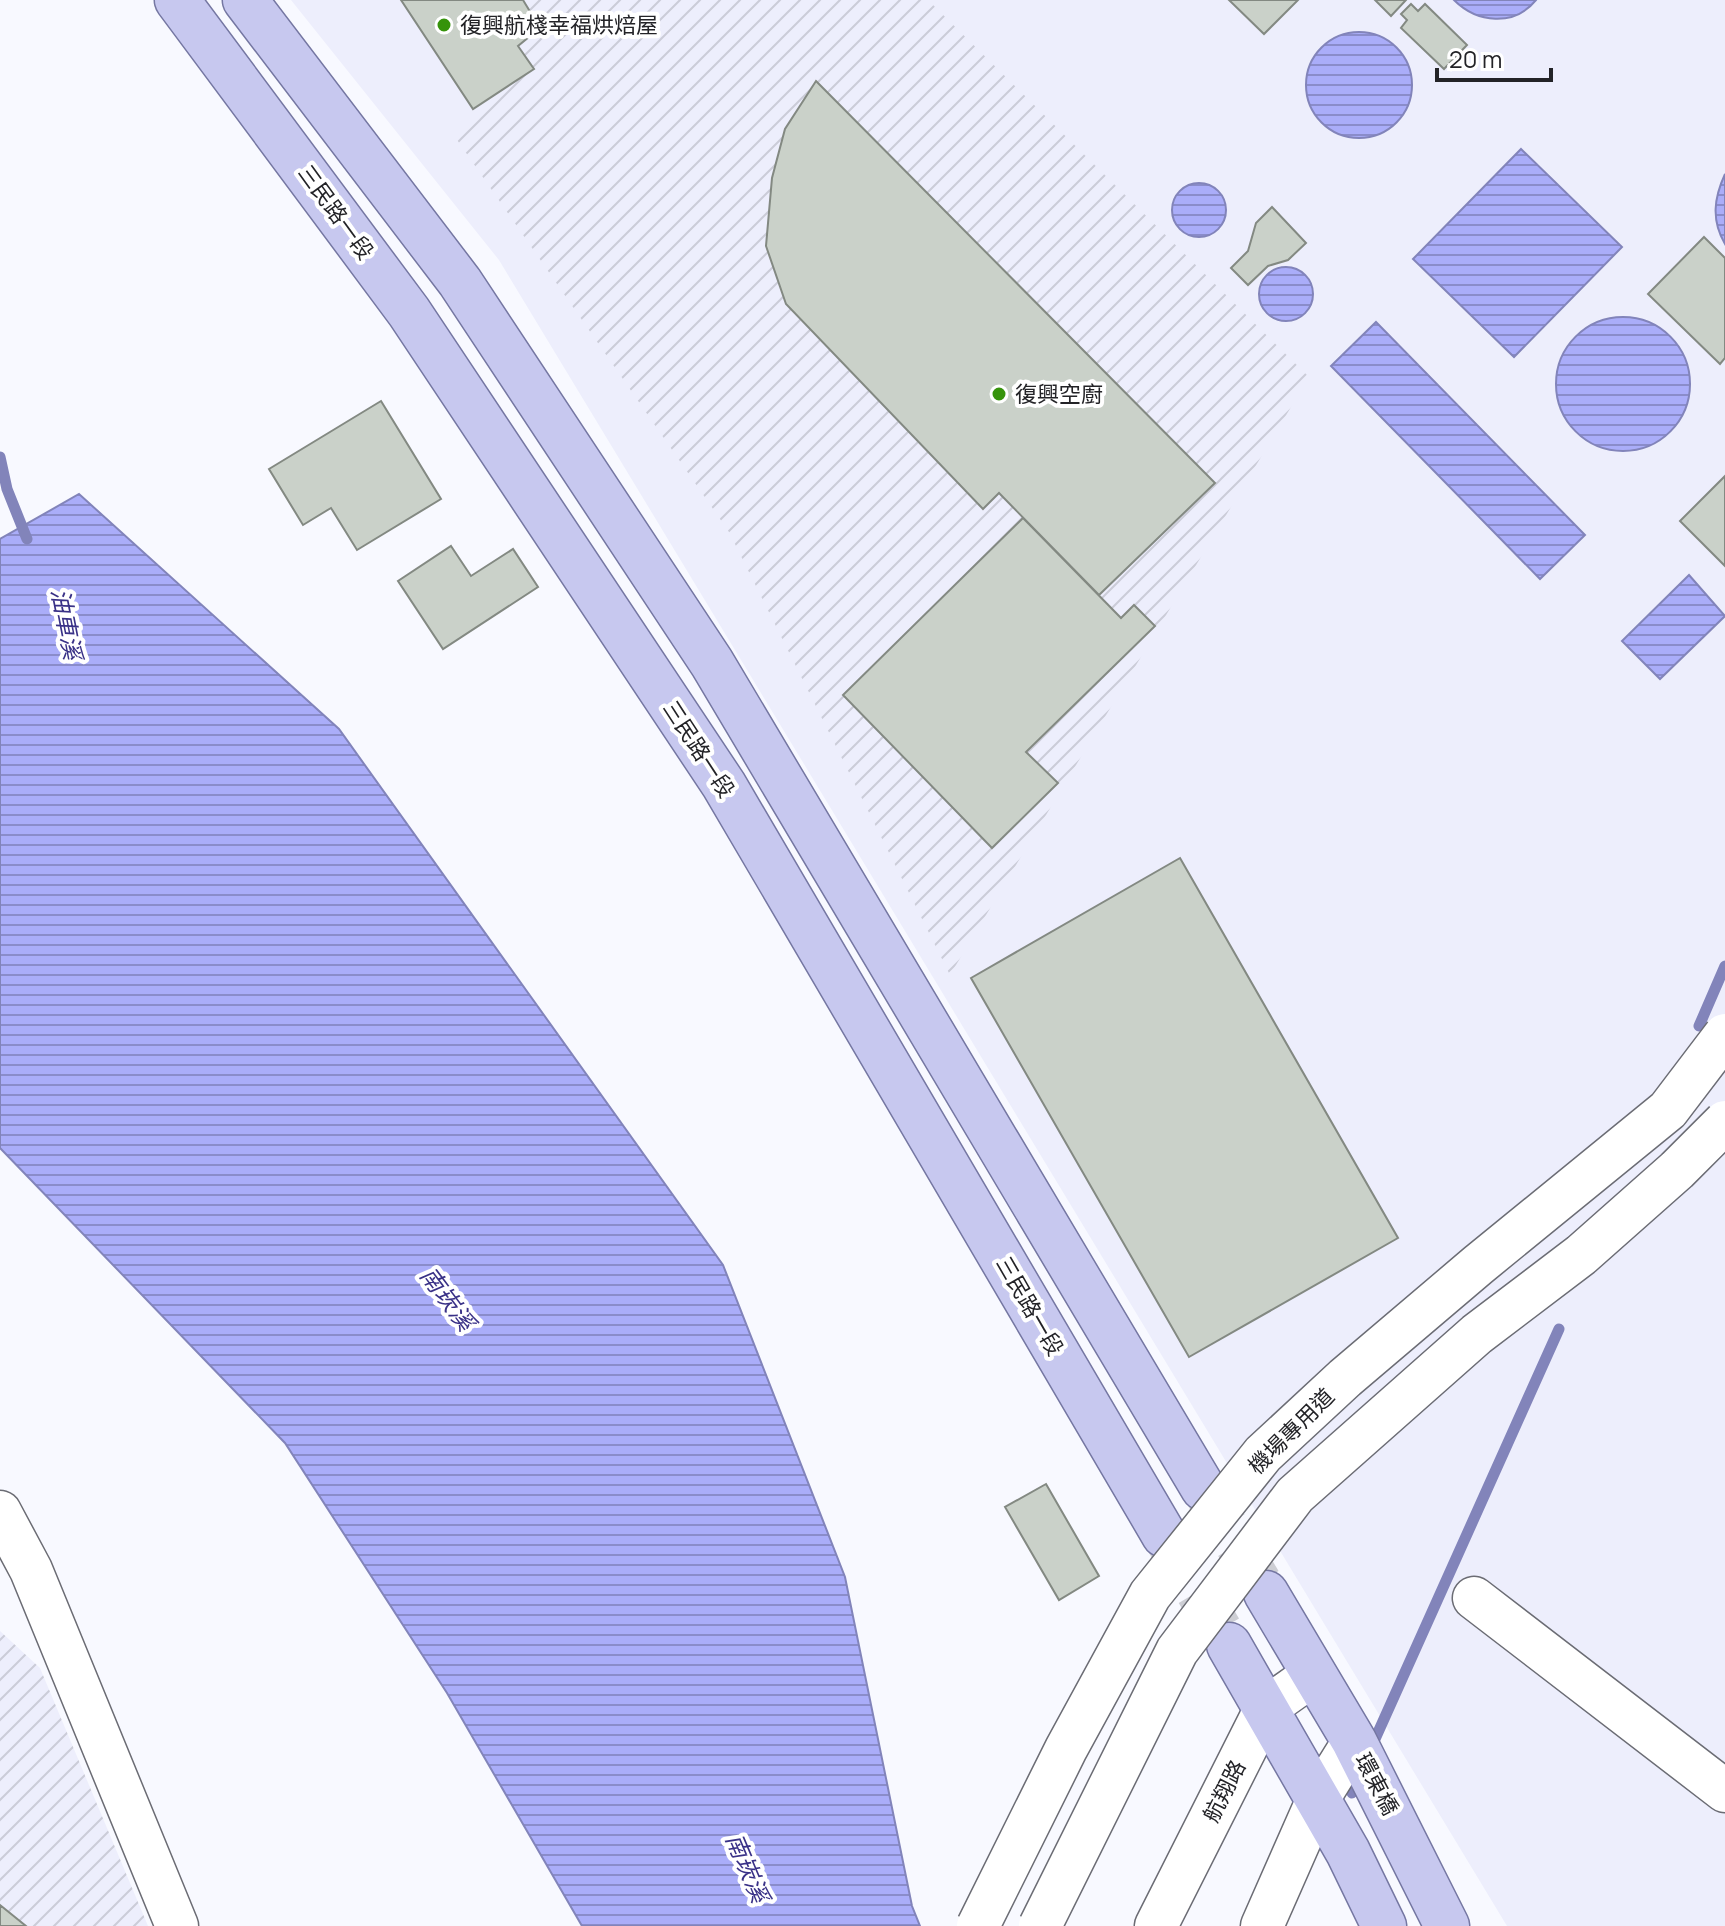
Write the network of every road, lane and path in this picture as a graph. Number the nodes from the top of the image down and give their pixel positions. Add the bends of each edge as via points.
1 (177, 0) edge
2 (245, 0) edge
3 (1725, 1035) edge
4 (1725, 1122) edge
5 (1203, 1488) tunnel mouth
6 (0, 1512) edge
7 (1164, 1535) tunnel mouth
8 (16, 1562) edge
9 (1266, 1593) tunnel mouth
10 (1474, 1598) dead end
11 (1229, 1645) tunnel mouth
12 (1314, 1674) junction
13 (1266, 1708) junction
14 (1354, 1741) junction
15 (1725, 1791) edge
16 (1318, 1799) junction
17 (1400, 1826) junction
18 (177, 1926) edge
19 (978, 1926) edge
20 (1040, 1926) edge
21 (1156, 1926) edge
22 (1262, 1926) edge
23 (1384, 1926) edge
24 (1447, 1926) edge
25 (1462, 1926) edge

1 - 7 main road, 三民路一段 via 409,312 724,785
2 - 5 main road via 460,282 712,663
3 - 19 street, 機場專用道, bridge via 1668,1110 1466,1275 1263,1454 1150,1595
4 - 20 street, bridge via 1581,1255 1477,1334 1295,1495 1177,1651
6 - 8 street
8 - 18 street
9 - 12 main road
10 - 15 street
11 - 13 main road
12 - 13 street, 航翔路
12 - 14 main road
13 - 16 main road
13 - 21 street, 航翔路
14 - 16 street
14 - 17 main road, 環東橋
16 - 22 street
16 - 23 main road
17 - 24 main road, 環東橋
17 - 25 street

